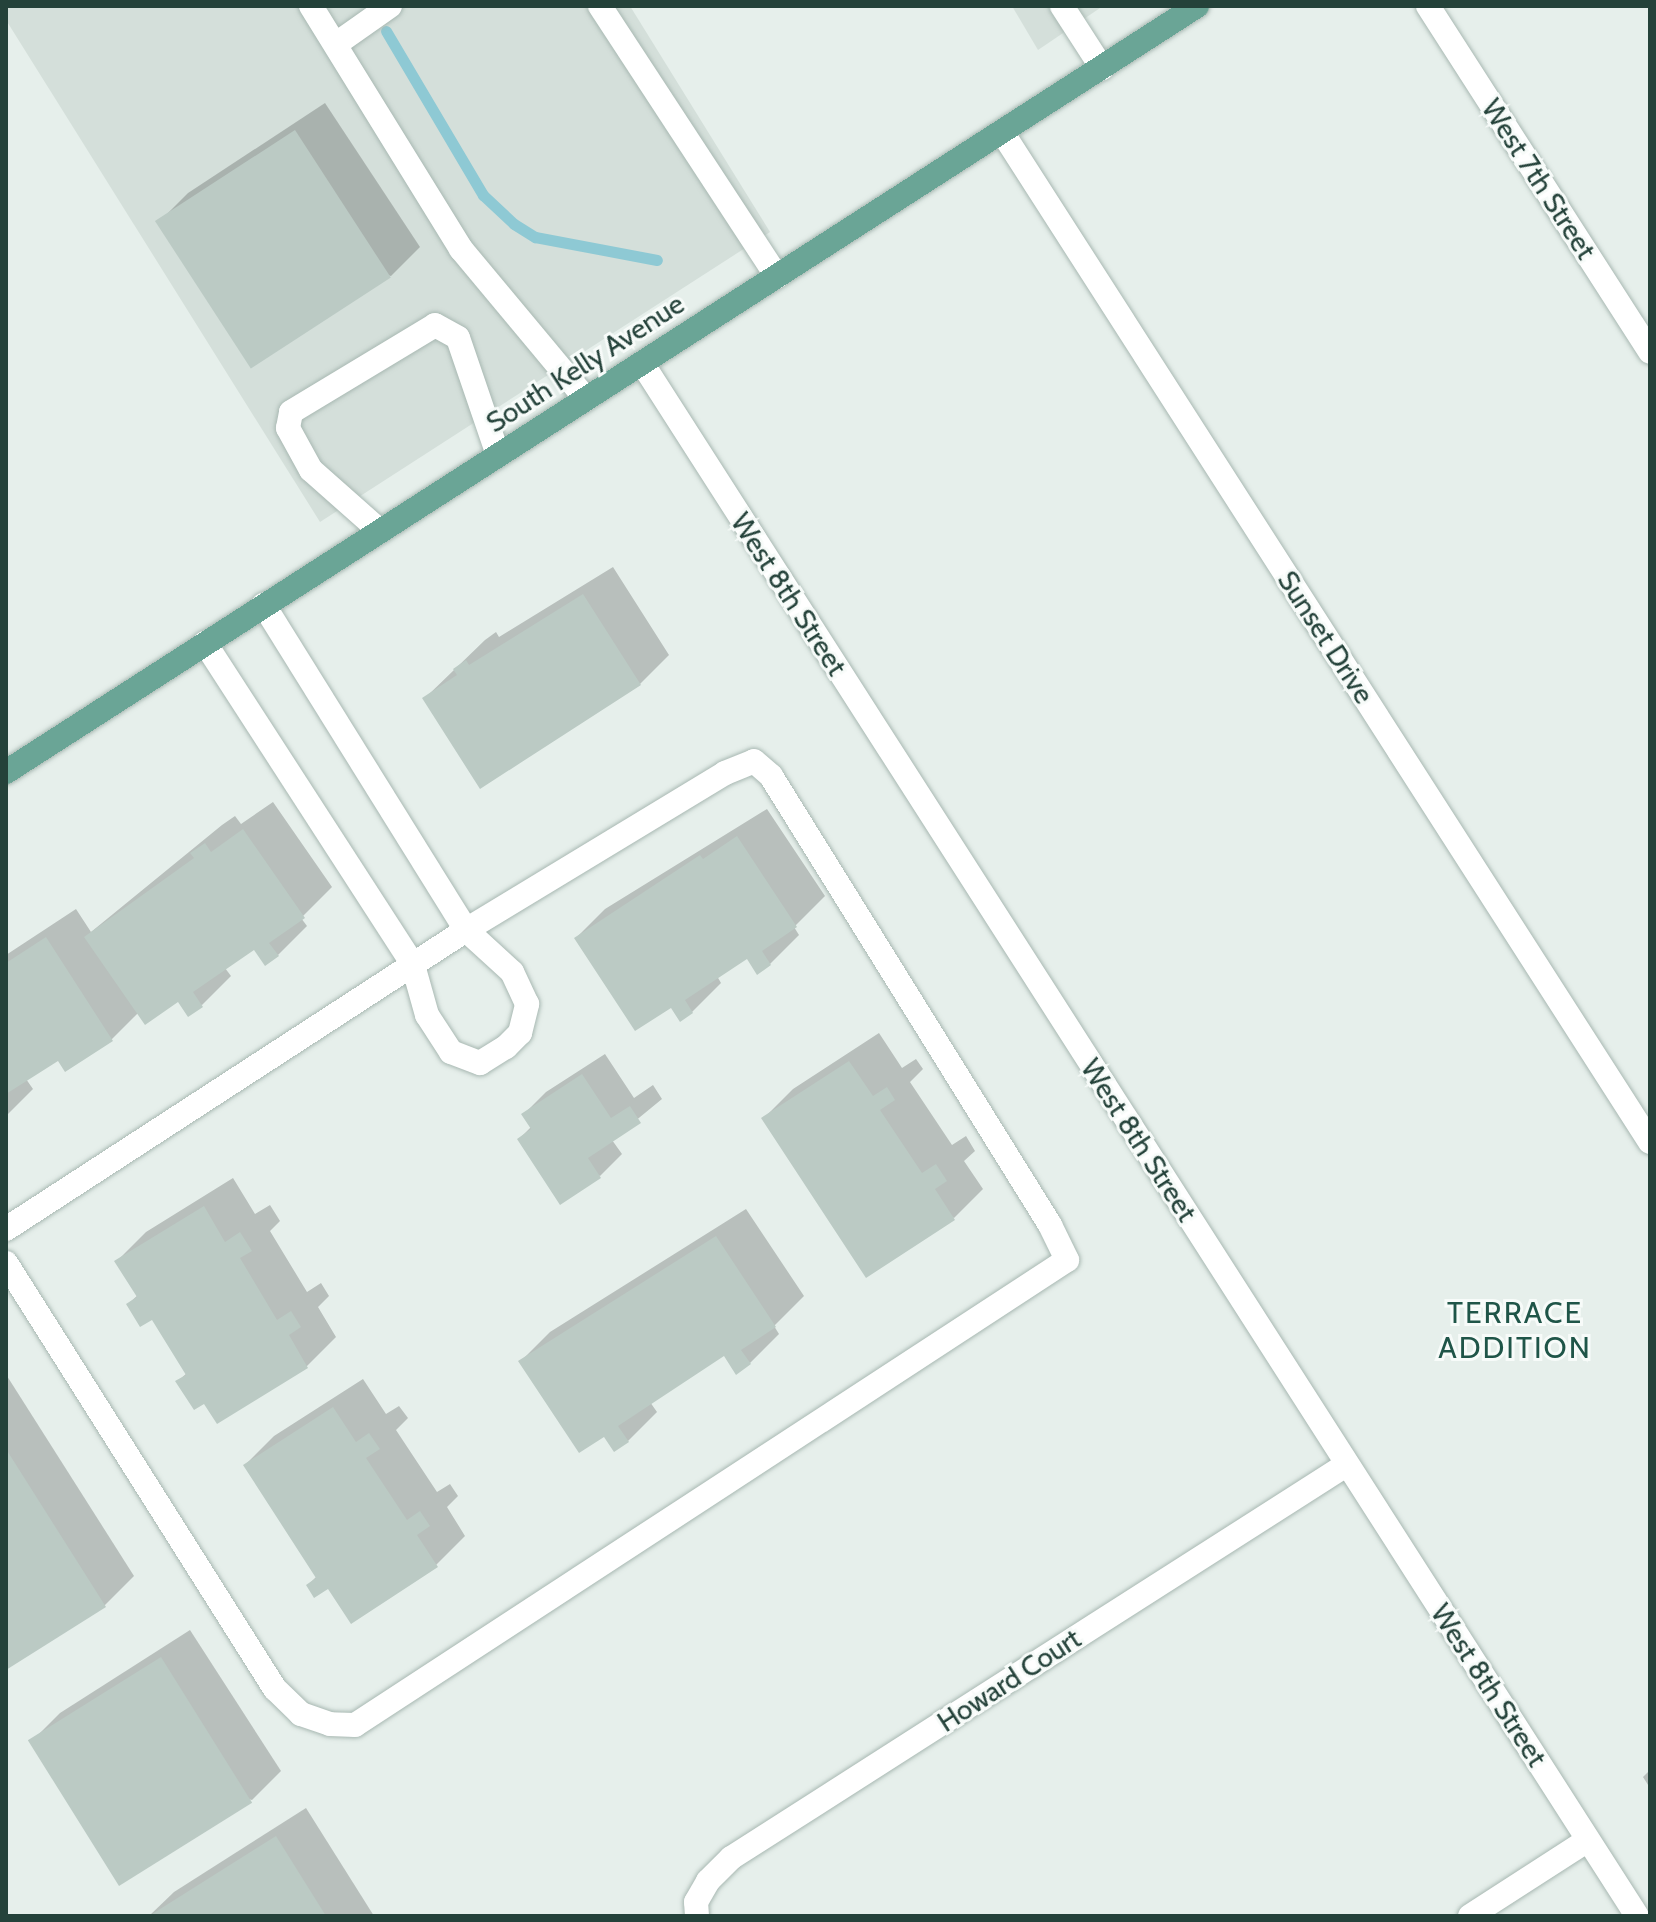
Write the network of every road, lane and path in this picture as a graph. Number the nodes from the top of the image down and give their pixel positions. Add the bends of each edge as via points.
1 (311, 6) edge
2 (390, 6) edge
3 (600, 6) edge
4 (1062, 6) edge
5 (1197, 6) edge
6 (1428, 6) edge
7 (336, 44) junction
8 (1102, 68) junction
9 (1002, 132) junction
10 (777, 276) junction
11 (1650, 352) edge
12 (642, 363) junction
13 (586, 399) junction
14 (498, 455) junction
15 (380, 531) junction
16 (264, 605) junction
17 (205, 643) junction
18 (6, 772) edge
19 (466, 930) junction
20 (413, 965) junction
21 (1650, 1142) edge
22 (6, 1229) edge
23 (6, 1263) edge
24 (1346, 1465) junction
25 (1588, 1840) junction
26 (697, 1916) edge
27 (1470, 1916) edge
28 (1637, 1916) edge

1 - 7 street
2 - 7 street
3 - 10 street
4 - 8 street
5 - 8 main road, South Kelly Avenue
6 - 11 street, West 7th Street
7 - 13 street via 461,249
8 - 9 main road, South Kelly Avenue
9 - 10 main road, South Kelly Avenue
9 - 21 street, Sunset Drive
10 - 12 main road, South Kelly Avenue
12 - 13 main road, South Kelly Avenue
12 - 24 street, West 8th Street
13 - 14 main road, South Kelly Avenue
14 - 15 main road, South Kelly Avenue
14 - 15 street via 458,338 435,325 291,412 288,428 311,470
15 - 16 main road, South Kelly Avenue
16 - 17 main road, South Kelly Avenue
16 - 19 street
17 - 18 main road, South Kelly Avenue
17 - 20 street
19 - 20 street
19 - 20 street via 512,972 527,1004 520,1033 506,1047 480,1063 451,1052 427,1015
19 - 23 street via 725,773 754,761 787,803 1067,1260 355,1725 330,1724 301,1714 275,1689
20 - 22 street
24 - 25 street, West 8th Street
24 - 26 street, Howard Court via 731,1858 708,1881 696,1902
25 - 27 street
25 - 28 street, West 8th Street

